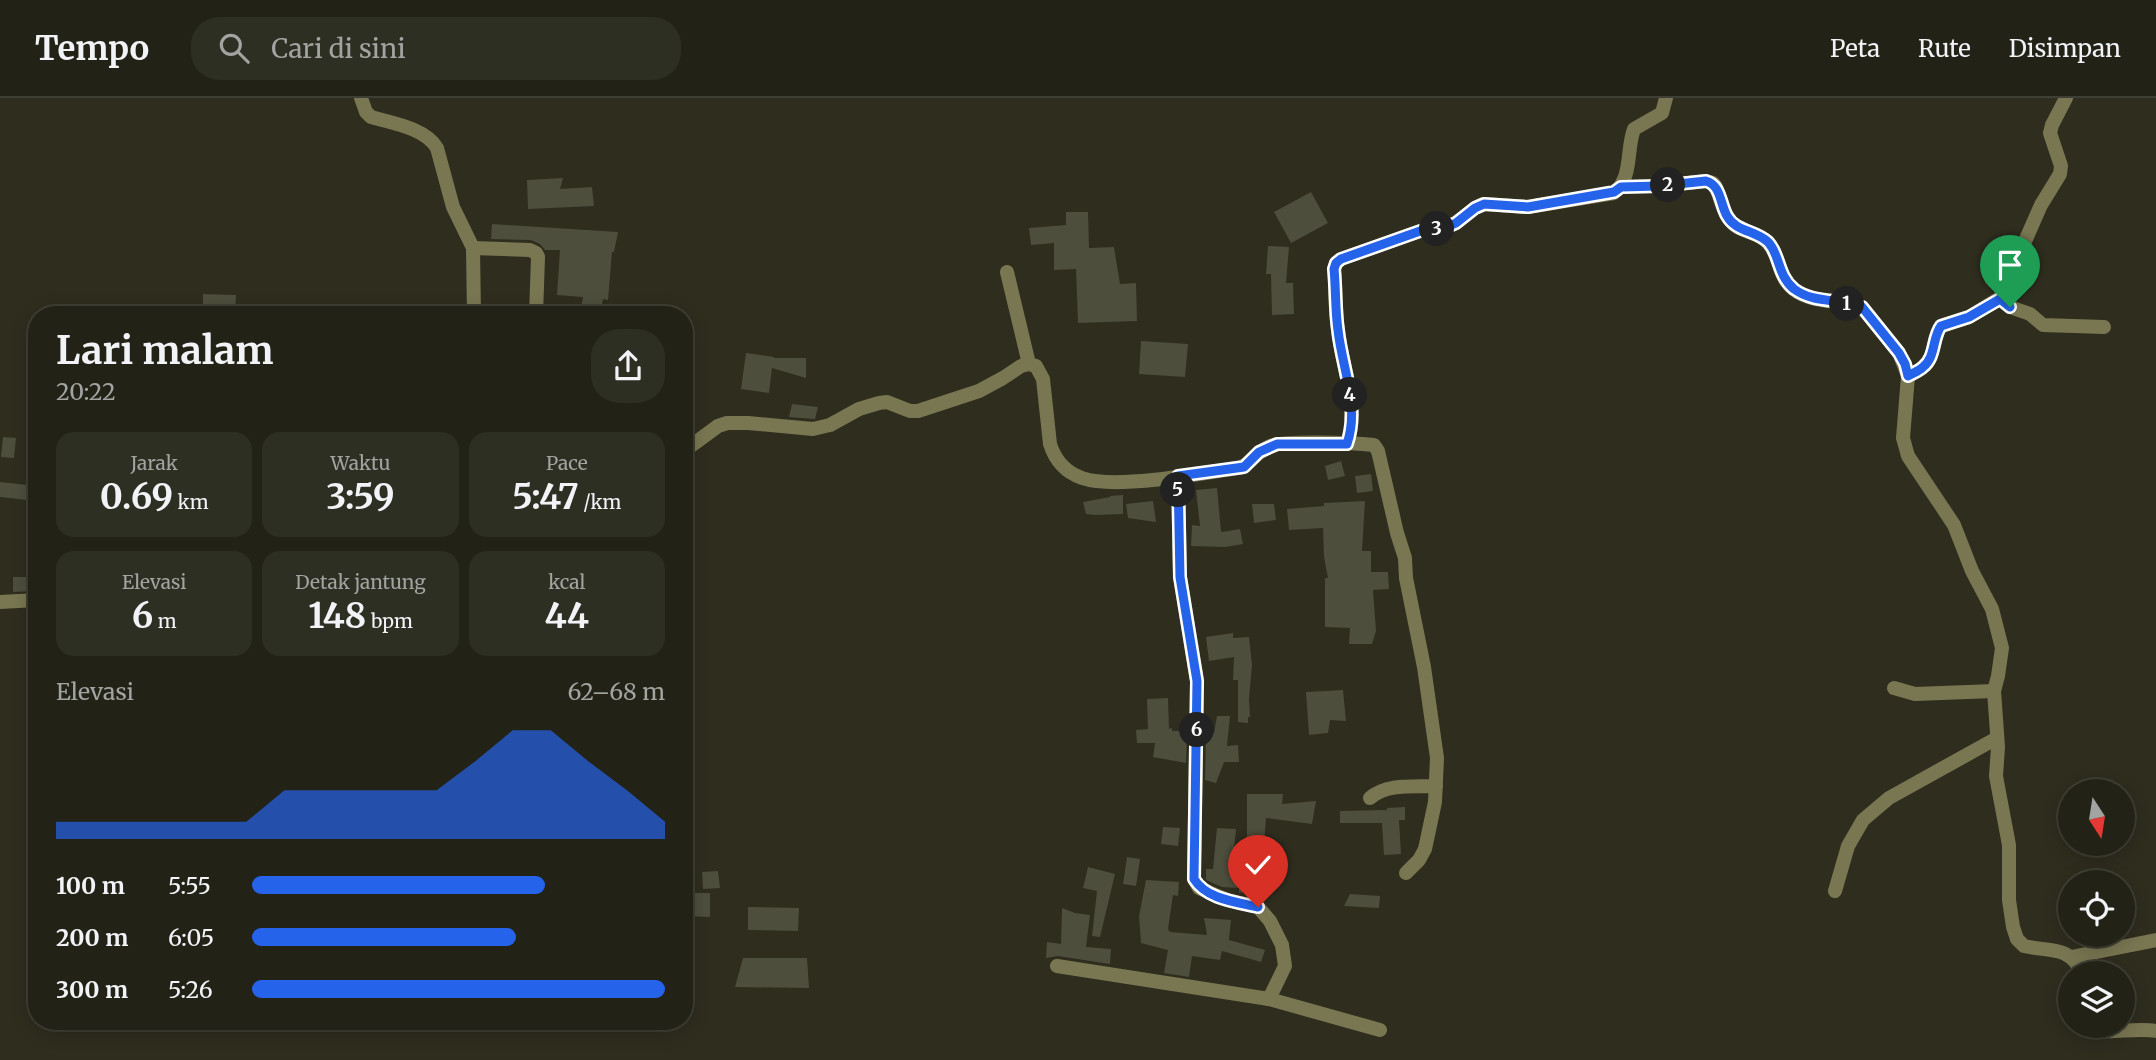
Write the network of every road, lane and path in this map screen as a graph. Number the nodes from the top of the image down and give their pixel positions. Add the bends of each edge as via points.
1 (361, 98) edge
2 (1666, 98) edge
3 (2066, 98) edge
4 (1621, 187) junction
5 (473, 248) junction
6 (1007, 272) dead end
7 (2000, 299) junction
8 (474, 306) edge
9 (536, 306) edge
10 (2104, 327) dead end
11 (1029, 364) junction
12 (1908, 376) junction
13 (693, 444) edge
14 (1347, 444) junction
15 (1178, 476) junction
16 (28, 600) edge
17 (0, 602) edge
18 (1894, 688) dead end
19 (1994, 691) junction
20 (1997, 738) junction
21 (1436, 786) junction
22 (1370, 798) dead end
23 (1406, 873) dead end
24 (1835, 891) dead end
25 (2156, 940) edge
26 (2071, 957) junction
27 (2075, 961) edge
28 (1057, 966) dead end
29 (1269, 999) junction
30 (1380, 1030) dead end
31 (2135, 1030) edge
32 (2156, 1031) edge

1 - 5 street via 371,117 433,141 453,207
2 - 4 street via 1662,113 1634,129
3 - 7 street via 2050,134 2060,174 2041,205
4 - 12 street via 1713,183 1728,218 1771,245 1793,288 1819,300 1862,307 1899,353
4 - 14 street via 1528,207 1484,204 1447,227 1423,230 1336,263 1338,328 1353,412
5 - 8 street
5 - 9 street via 536,253
6 - 11 street
7 - 10 street via 2043,325
7 - 12 street via 1941,326 1928,362
11 - 13 street via 979,391 932,407 910,411 879,403 813,429 727,423
11 - 15 street via 1036,366 1042,379 1050,444 1062,466 1084,479 1103,481
12 - 19 street via 1903,438 1908,456 1954,524 1992,608 2002,648
14 - 15 street via 1277,444 1259,452 1244,467
14 - 21 street via 1374,445 1378,451 1405,558 1424,667 1437,758
15 - 29 street via 1180,577 1197,681 1194,879 1199,888 1258,907 1270,921 1282,945 1285,966
16 - 17 street
18 - 19 street via 1915,694
19 - 20 street
20 - 24 street via 1889,797 1863,820 1848,846
20 - 26 street via 1996,776 2009,845 2009,900 2015,934 2024,946 2061,951
21 - 22 street via 1382,790
21 - 23 street via 1425,849
25 - 26 street
26 - 27 street
28 - 29 street
29 - 30 street
31 - 32 street

